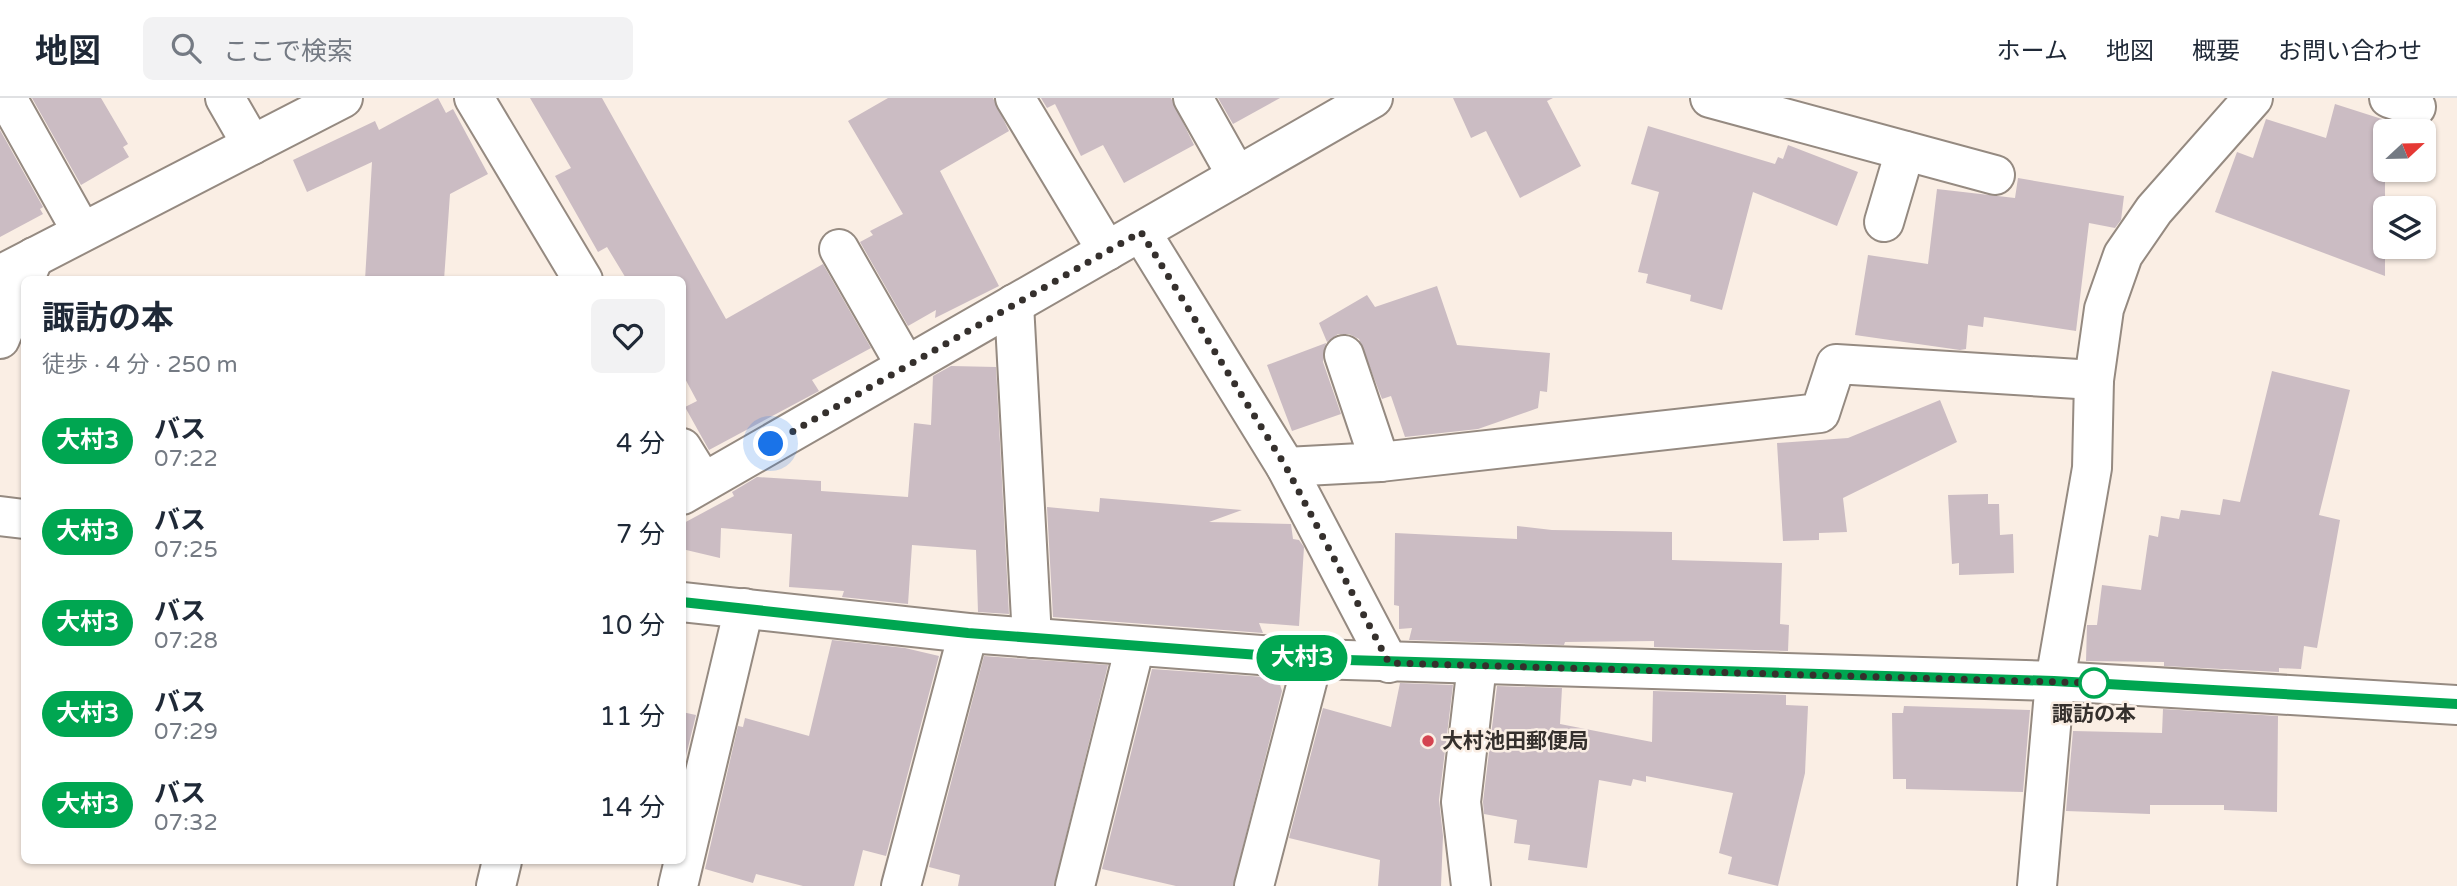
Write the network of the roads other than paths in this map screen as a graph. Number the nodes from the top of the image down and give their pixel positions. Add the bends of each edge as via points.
1 (7, 98) edge
2 (225, 98) edge
3 (343, 98) edge
4 (474, 98) edge
5 (1015, 98) edge
6 (1193, 98) edge
7 (1373, 98) edge
8 (1710, 98) edge
9 (2253, 98) edge
10 (1322, 111) edge
11 (252, 145) junction
12 (1905, 151) junction
13 (1995, 175) dead end
14 (1237, 176) junction
15 (1884, 222) dead end
16 (82, 232) junction
17 (1141, 232) junction
18 (839, 249) dead end
19 (1107, 251) junction
20 (34, 257) junction
21 (0, 275) edge
22 (26, 276) edge
23 (581, 276) edge
24 (21, 288) edge
25 (1014, 304) junction
26 (0, 339) edge
27 (1344, 355) dead end
28 (906, 366) junction
29 (2094, 380) junction
30 (1380, 462) junction
31 (686, 463) edge
32 (1286, 467) junction
33 (693, 489) edge
34 (0, 516) edge
35 (21, 519) edge
36 (686, 602) edge
37 (744, 608) junction
38 (968, 633) junction
39 (1032, 638) junction
40 (1135, 646) junction
41 (1313, 659) junction
42 (1389, 663) junction
43 (1478, 665) junction
44 (2054, 681) junction
45 (2457, 705) edge
46 (686, 852) edge
47 (501, 864) edge
48 (683, 864) edge
49 (496, 886) edge
50 (678, 886) edge
51 (901, 886) edge
52 (1075, 886) edge
53 (1254, 886) edge
54 (1471, 886) edge
55 (2037, 886) edge

1 - 16 street
2 - 11 street
3 - 11 street
4 - 23 street
5 - 19 street
6 - 14 street
7 - 10 street
8 - 12 street
9 - 29 street via 2154,210 2123,255 2104,309
10 - 14 street
11 - 16 street
12 - 13 street
12 - 15 street
14 - 17 street
16 - 20 street
17 - 19 street
17 - 32 street
18 - 28 street
19 - 25 street
20 - 21 street
20 - 22 street
24 - 26 street
25 - 28 street
25 - 39 street
27 - 30 street
28 - 33 street
29 - 30 street via 1836,364 1820,413
29 - 44 street via 2092,468
30 - 32 street
31 - 33 street
32 - 42 street
34 - 35 street
36 - 37 street
37 - 38 street
37 - 46 street
38 - 39 street
38 - 51 street
39 - 40 street
40 - 41 street
40 - 52 street
41 - 42 street
41 - 53 street
42 - 43 street
43 - 44 street
43 - 54 street via 1461,802
44 - 45 street
44 - 55 street
47 - 49 street
48 - 50 street

